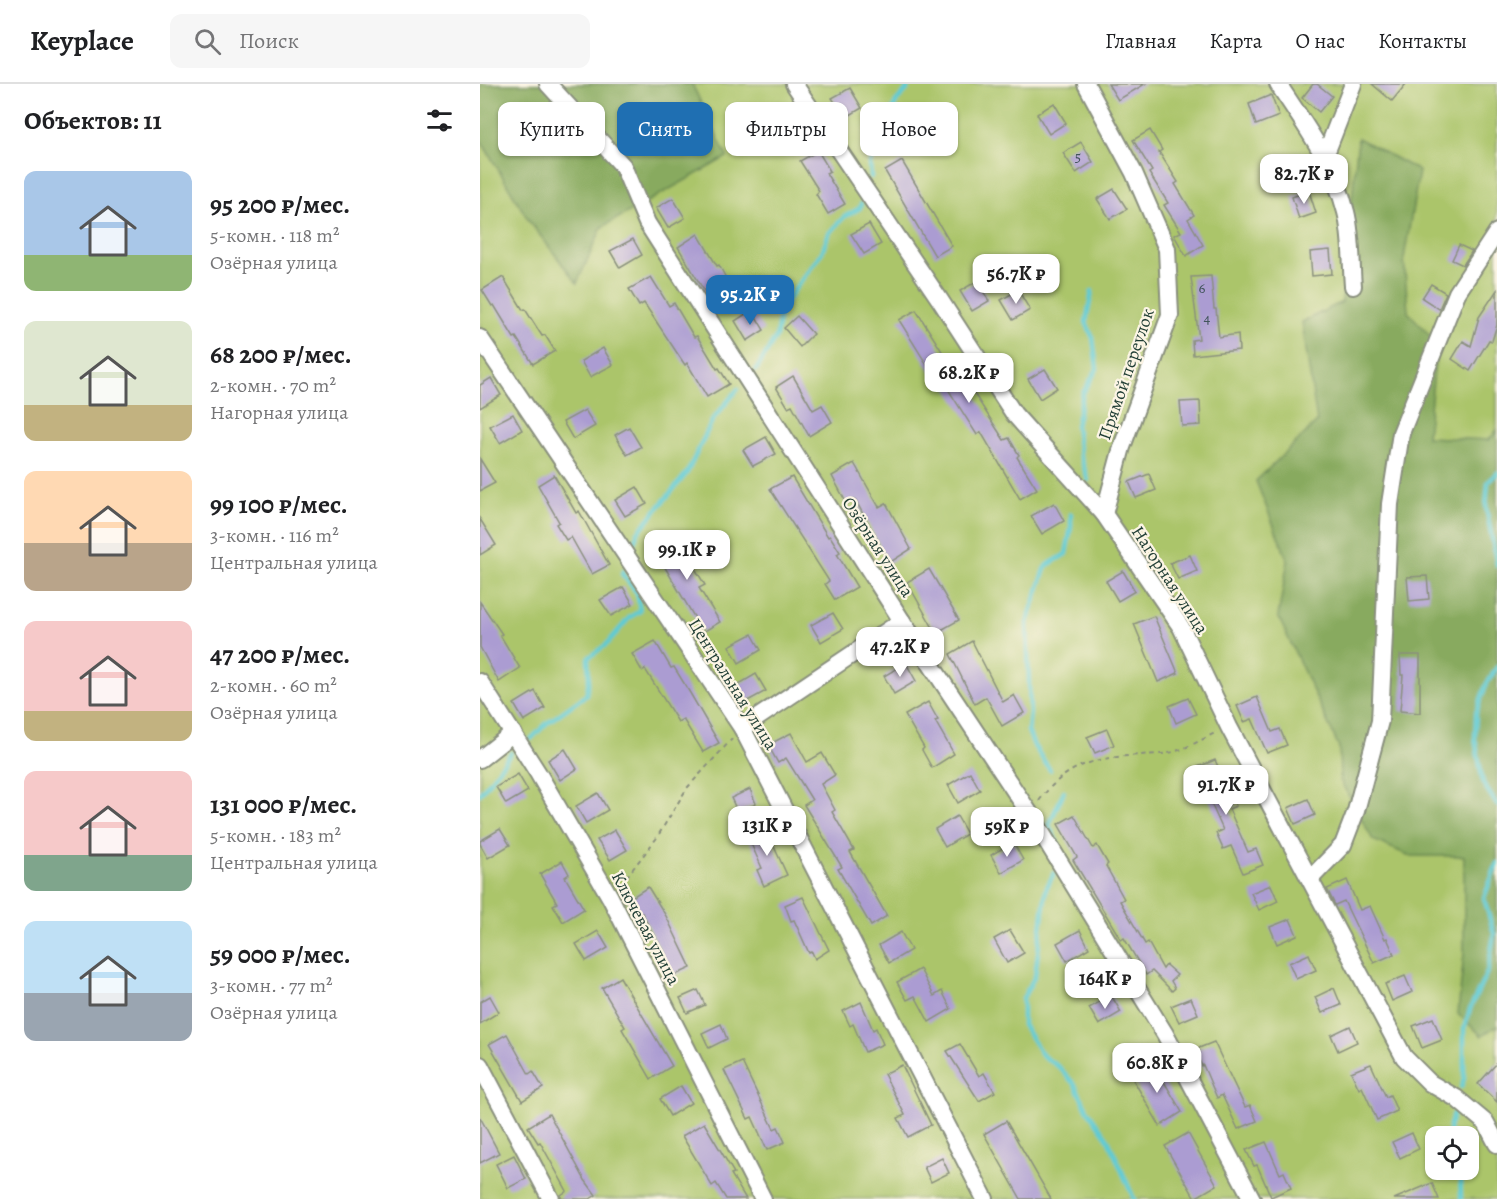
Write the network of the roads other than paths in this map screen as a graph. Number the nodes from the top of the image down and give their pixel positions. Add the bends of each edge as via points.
1 (548, 84) edge
2 (794, 84) edge
3 (1086, 84) edge
4 (1278, 84) edge
5 (1353, 84) edge
6 (1325, 156) junction
7 (1497, 232) edge
8 (1353, 286) dead end
9 (480, 338) edge
10 (1104, 514) junction
11 (902, 621) junction
12 (480, 682) edge
13 (742, 728) junction
14 (513, 733) junction
15 (480, 759) edge
16 (1310, 879) junction
17 (480, 1065) edge
18 (1497, 1144) edge
19 (551, 1199) edge
20 (763, 1199) edge
21 (985, 1199) edge
22 (1252, 1199) edge

1 - 11 street, Озёрная улица via 623,166 647,224
2 - 10 street, Нагорная улица via 1014,414
3 - 10 street, Прямой переулок via 1134,173 1167,249 1170,315 1122,447
4 - 6 street
5 - 6 street
6 - 8 street via 1347,214
7 - 16 street via 1457,292 1401,433 1390,504 1380,721 1343,845
9 - 13 street, Центральная улица
10 - 16 street, Нагорная улица via 1181,627
11 - 13 street
11 - 22 street, Озёрная улица via 1030,814 1165,1034
12 - 14 street, Ключевая улица
13 - 21 street, Центральная улица
14 - 15 street
14 - 20 street, Ключевая улица via 610,897
16 - 18 street, Нагорная улица via 1404,1057 1430,1083 1486,1123
17 - 19 street

